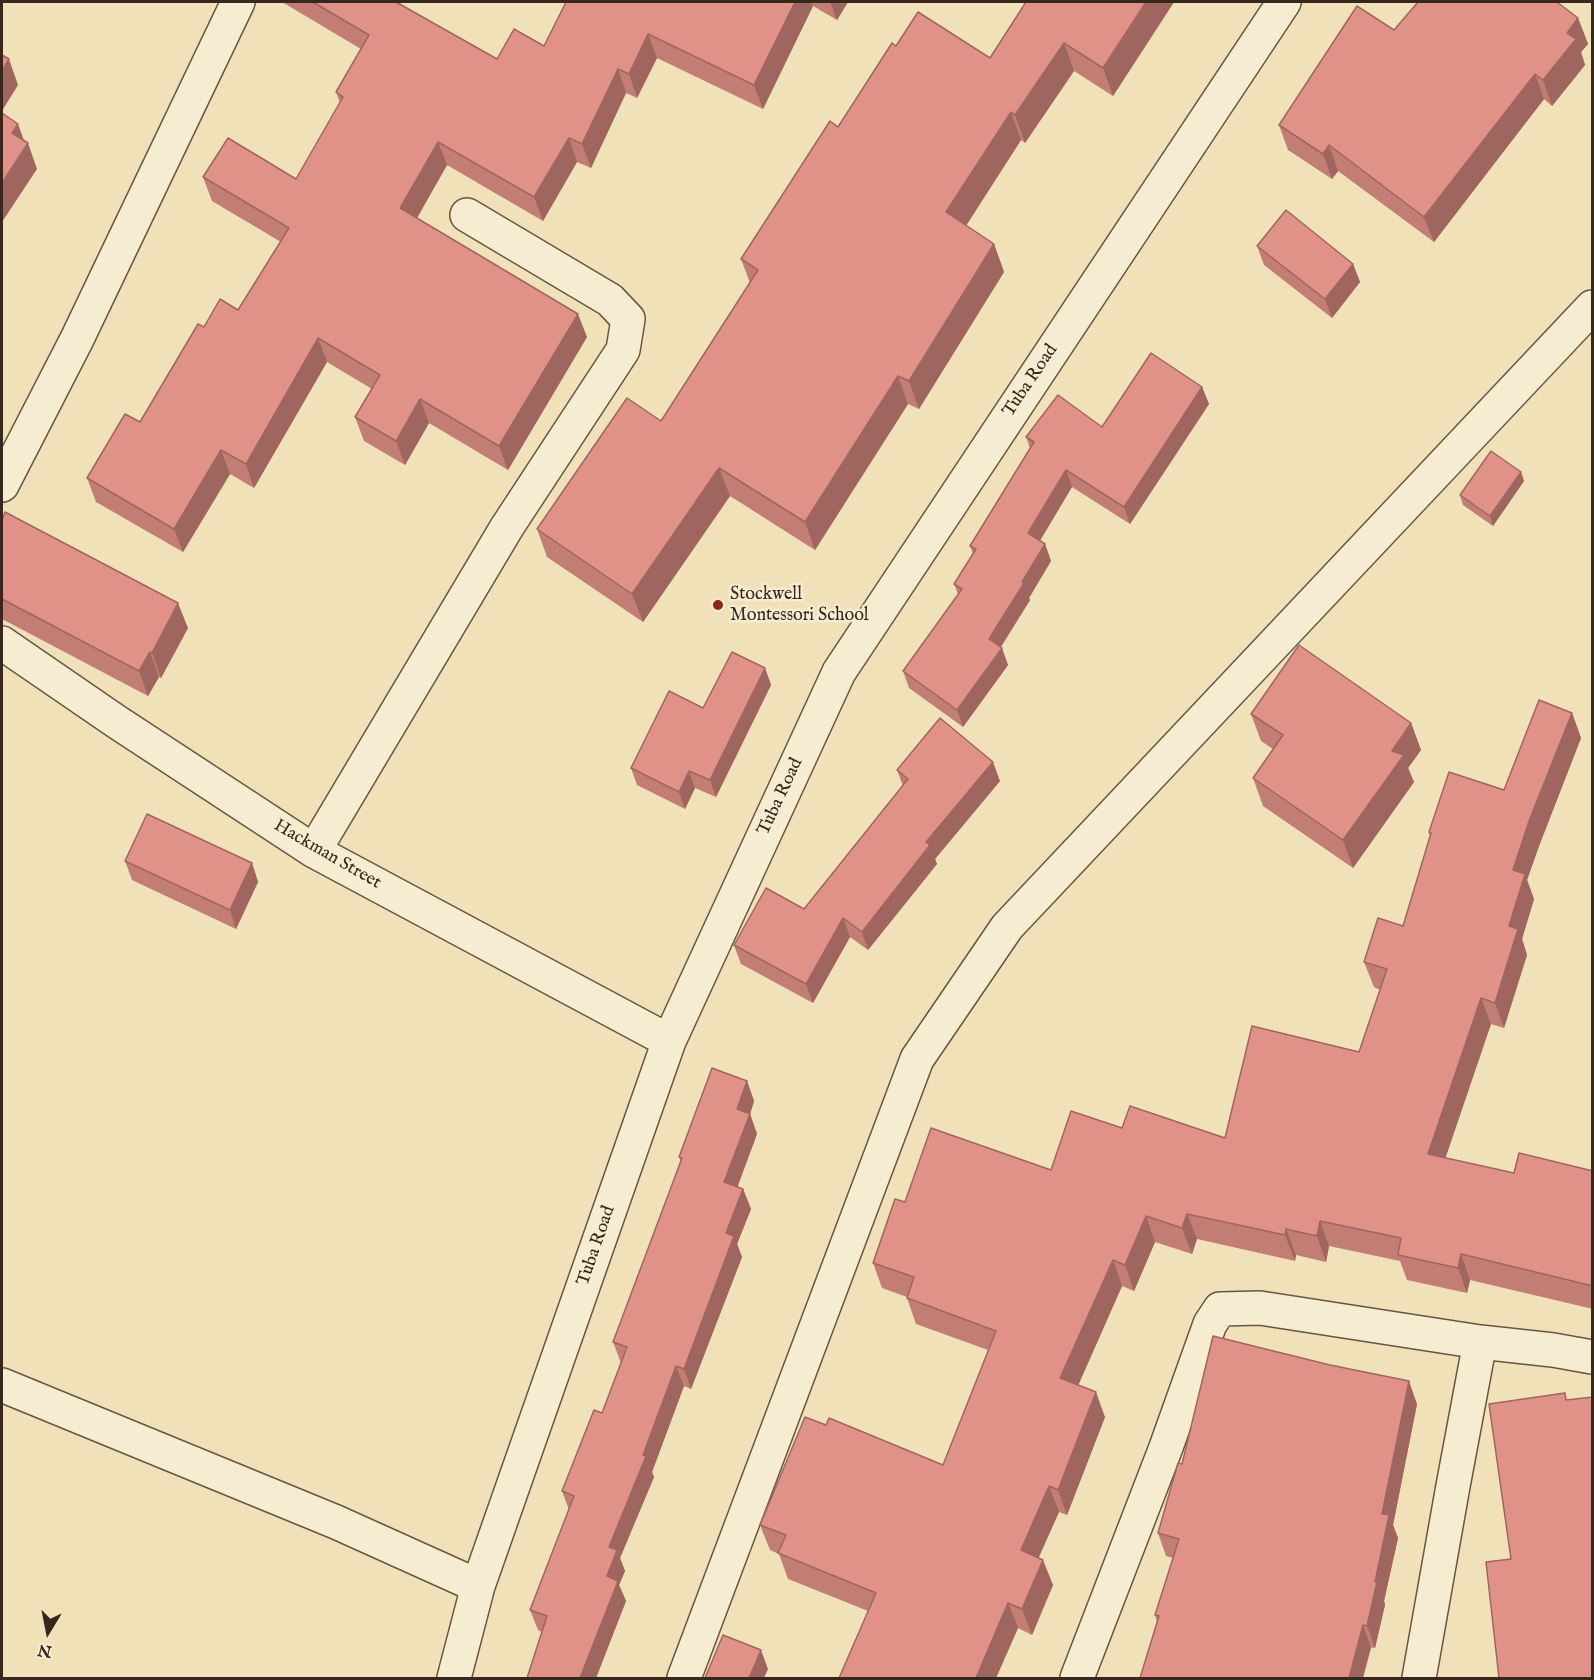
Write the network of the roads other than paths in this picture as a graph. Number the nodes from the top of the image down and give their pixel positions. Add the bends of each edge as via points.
1 (238, 2) edge
2 (1284, 2) edge
3 (467, 215) dead end
4 (1593, 307) edge
5 (2, 485) edge
6 (2, 643) edge
7 (314, 851) junction
8 (669, 1041) junction
9 (1480, 1342) junction
10 (1593, 1357) edge
11 (2, 1385) edge
12 (478, 1586) junction
13 (454, 1678) edge
14 (684, 1678) edge
15 (1077, 1678) edge
16 (1419, 1678) edge

1 - 5 street via 77,339
2 - 8 street, Tuba Road via 838,672
3 - 7 street via 610,300 628,319 623,350 507,527
4 - 14 street via 1007,927 917,1059
6 - 7 street, Hackman Street
7 - 8 street, Hackman Street
8 - 12 street, Tuba Road
9 - 10 street
9 - 15 street via 1260,1308 1220,1309 1210,1324
9 - 16 street
11 - 12 street via 336,1522
12 - 13 street, Tuba Road

